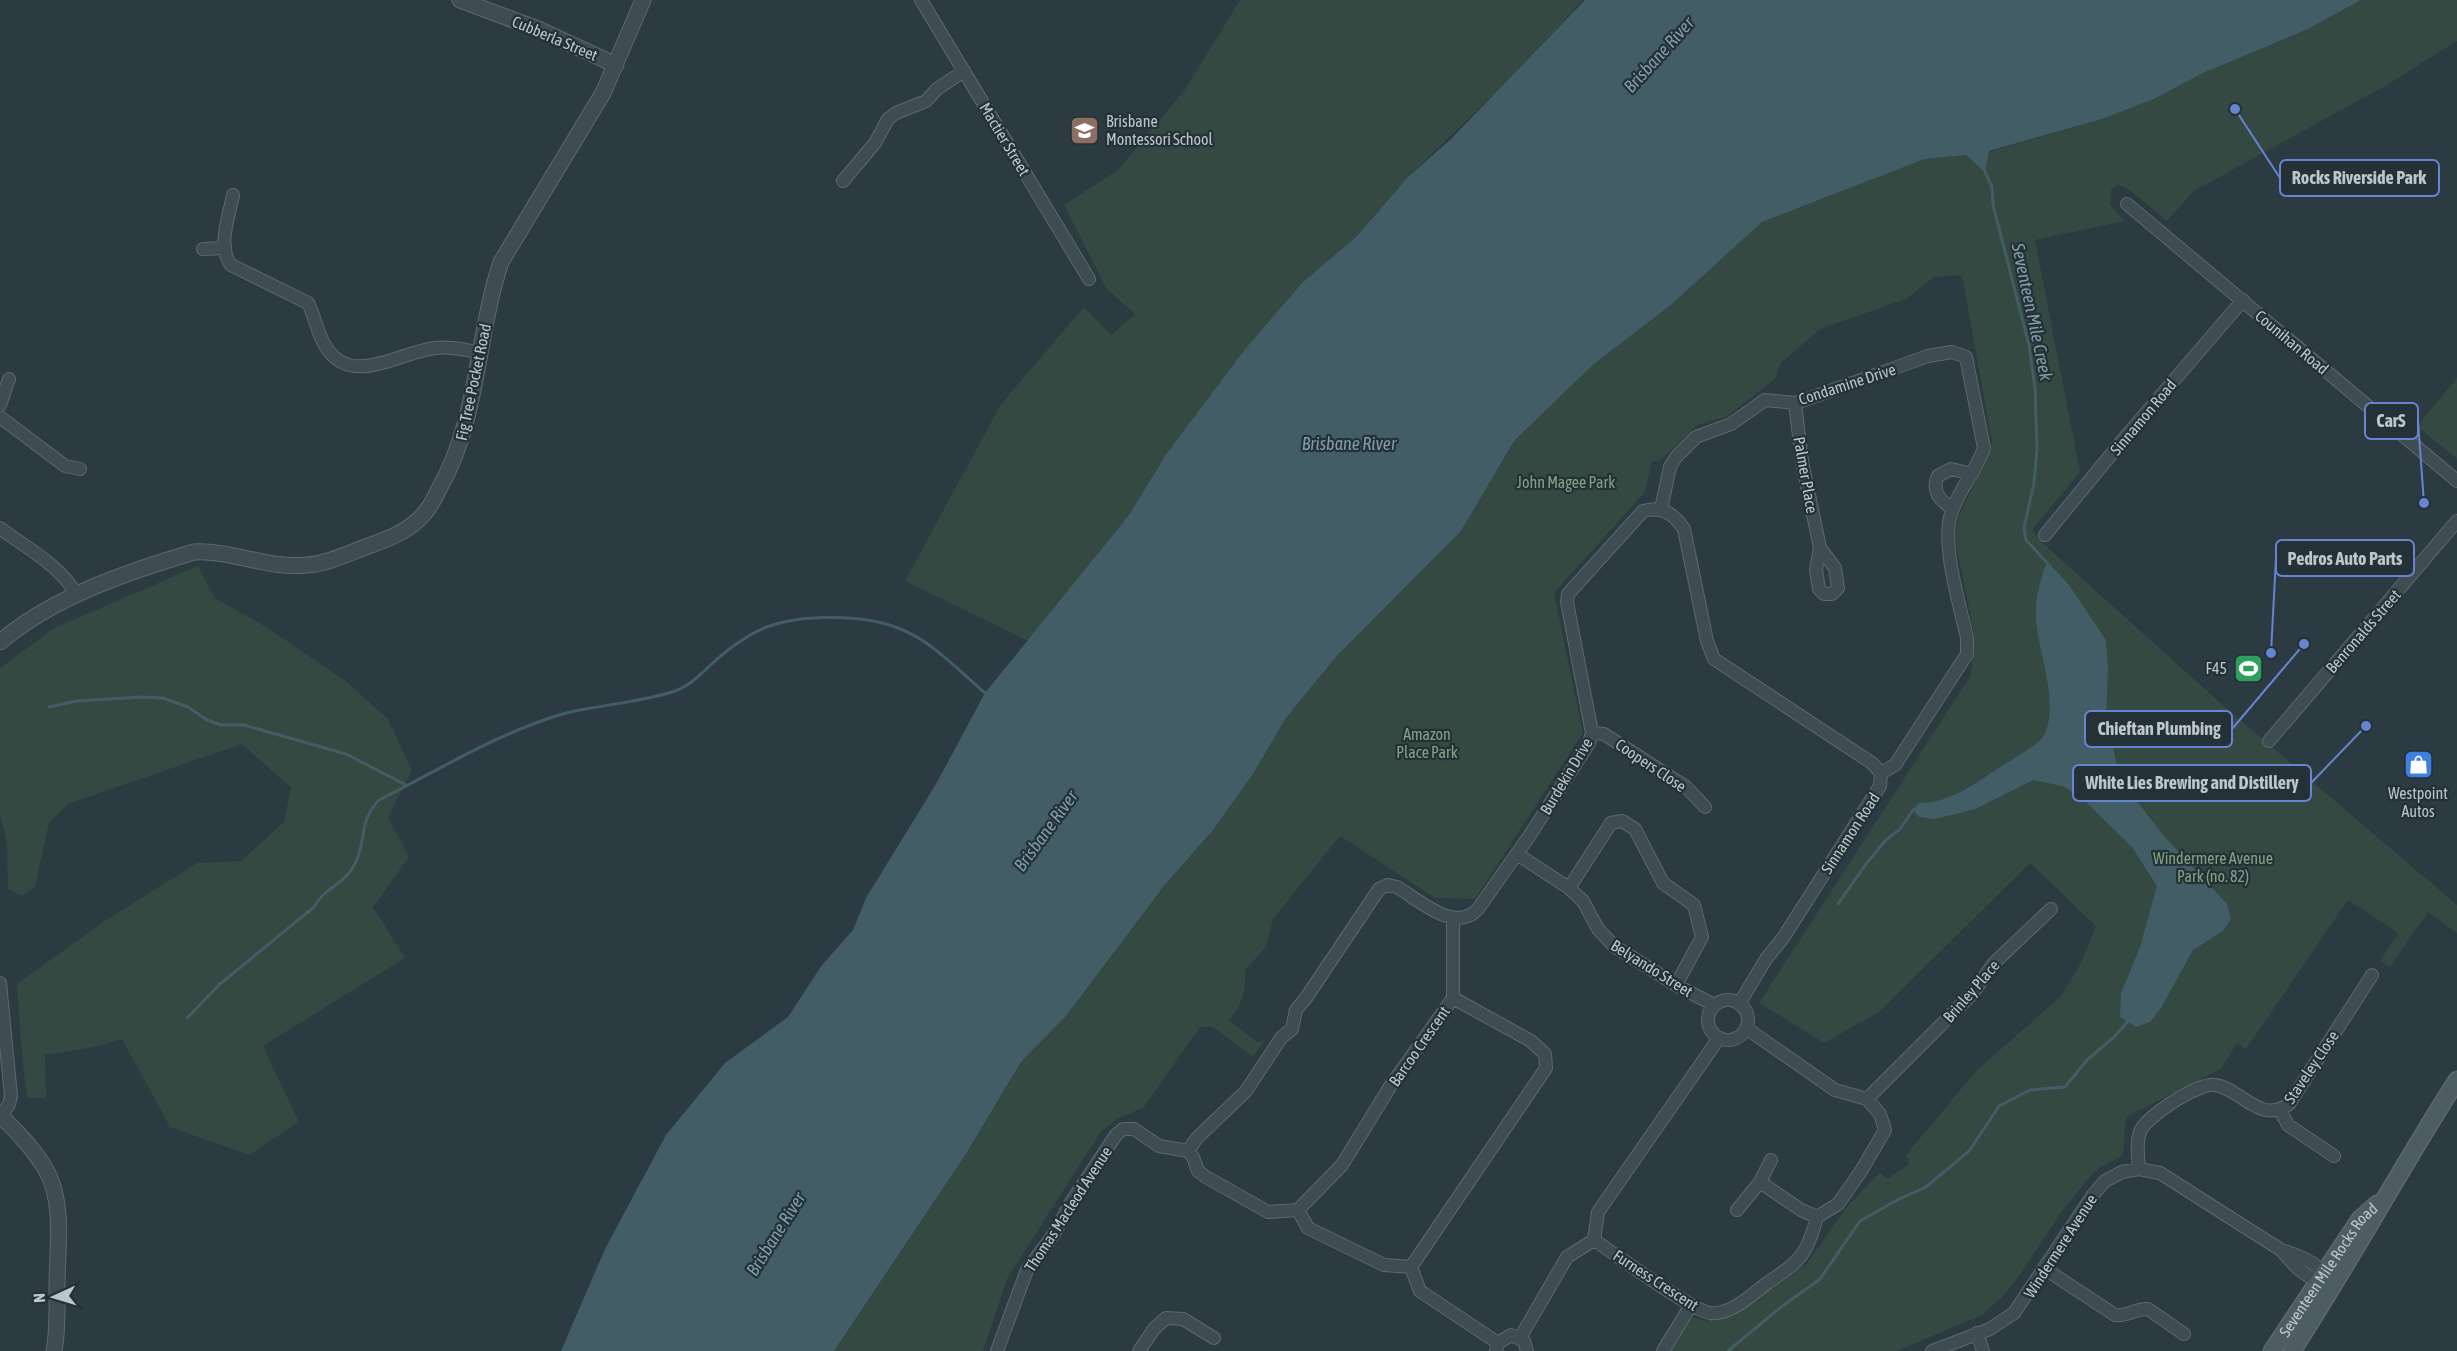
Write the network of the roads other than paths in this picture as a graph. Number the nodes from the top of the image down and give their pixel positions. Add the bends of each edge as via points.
1 (460, 0) edge
2 (643, 0) edge
3 (921, 0) edge
4 (616, 65) junction
5 (964, 71) junction
6 (843, 182) dead end
7 (233, 195) dead end
8 (2127, 204) dead end
9 (223, 248) junction
10 (203, 249) dead end
11 (1089, 279) dead end
12 (2243, 300) junction
13 (481, 353) junction
14 (9, 379) dead end
15 (1795, 403) junction
16 (0, 405) edge
17 (0, 417) edge
18 (80, 469) dead end
19 (1972, 474) junction
20 (2457, 481) edge
21 (1661, 509) junction
22 (1953, 509) junction
23 (2457, 521) edge
24 (0, 528) edge
25 (2046, 535) dead end
26 (1820, 548) dead end
27 (76, 594) junction
28 (0, 642) edge
29 (1960, 665) joint
30 (1592, 733) junction
31 (2269, 741) dead end
32 (1881, 773) junction
33 (1705, 807) dead end
34 (1516, 854) junction
35 (1569, 888) junction
36 (2051, 909) dead end
37 (1453, 918) junction
38 (2372, 975) dead end
39 (0, 983) edge
40 (1676, 985) junction
41 (1453, 998) junction
42 (1738, 1004) junction
43 (1714, 1005) junction
44 (1746, 1028) junction
45 (1719, 1038) junction
46 (2457, 1080) edge
47 (1867, 1099) junction
48 (2280, 1110) junction
49 (1, 1116) edge
50 (1188, 1151) junction
51 (2334, 1156) dead end
52 (1771, 1160) dead end
53 (2139, 1169) junction
54 (1760, 1182) junction
55 (2388, 1193) junction
56 (1298, 1210) junction
57 (1737, 1210) dead end
58 (1817, 1217) junction
59 (1594, 1240) junction
60 (1411, 1267) junction
61 (2045, 1269) junction
62 (2325, 1280) junction
63 (1692, 1305) junction
64 (1977, 1333) junction
65 (2184, 1334) dead end
66 (1214, 1338) dead end
67 (1520, 1338) junction
68 (1497, 1347) edge
69 (54, 1351) edge
70 (997, 1351) edge
71 (1139, 1351) edge
72 (1527, 1351) edge
73 (1663, 1351) edge
74 (1932, 1351) edge
75 (1983, 1351) edge
76 (2272, 1351) edge
77 (2292, 1351) edge

1 - 4 street, Cubberla Street via 538,29
2 - 4 street, Fig Tree Pocket Road
3 - 5 street, Mactier Street
4 - 13 street, Fig Tree Pocket Road via 501,262
5 - 6 street via 926,101 888,119 875,143
5 - 11 street, Mactier Street
7 - 9 street
8 - 12 street, Counihan Road
9 - 10 street
9 - 13 street via 231,265 308,303 321,338 344,364 361,368 432,348
12 - 20 street, Counihan Road
12 - 25 street, Sinnamon Road
13 - 27 street, Fig Tree Pocket Road via 466,423 451,467 426,511 401,532 310,565 277,565 212,551 194,552
14 - 16 street
15 - 19 street, Condamine Drive via 1928,356 1961,354 1969,365 1984,442
15 - 21 street, Condamine Drive via 1765,400 1731,424 1696,437 1670,467
15 - 26 street, Palmer Place
17 - 18 street via 65,466
19 - 22 street, Condamine Drive
19 - 22 street via 1952,469 1938,476 1936,493
21 - 30 street, Burdekin Drive via 1636,516 1568,594
21 - 32 street via 1676,518 1684,529 1714,659 1872,763
22 - 29 street, Condamine Drive via 1947,543 1968,649
23 - 31 street, Benronalds Street
24 - 27 street via 59,573
27 - 28 street, Fig Tree Pocket Road via 32,617
29 - 32 street, Sinnamon Road via 1895,765
30 - 33 street, Coopers Close via 1604,734 1686,787
30 - 34 street, Burdekin Drive
32 - 42 street, Sinnamon Road via 1880,786
34 - 35 street, Belyando Street
34 - 37 street, Burdekin Drive via 1472,915
35 - 40 street, Belyando Street via 1583,902 1607,940
35 - 40 street via 1611,823 1622,821 1635,829 1663,883 1694,905 1702,937
36 - 47 street, Brinley Place via 1994,963 1973,993
37 - 41 street
37 - 50 street via 1397,887 1388,885 1379,890 1296,1010 1292,1029 1281,1038 1246,1091
38 - 48 street, Staveley Close via 2289,1104
39 - 49 street via 11,1096
40 - 43 street, Belyando Street
41 - 56 street, Barcoo Crescent via 1391,1085 1342,1165
41 - 60 street, Barcoo Crescent via 1531,1041 1545,1054 1546,1068
42 - 43 street via 1726,1000
42 - 44 street via 1746,1015
43 - 45 street via 1708,1023
44 - 45 street via 1737,1037
44 - 47 street via 1835,1090
45 - 59 street via 1598,1212
46 - 55 main road, Seventeen Mile Rocks Road
47 - 58 street via 1880,1114 1885,1130 1838,1204
48 - 51 street via 2288,1125
48 - 53 street, Staveley Close via 2259,1109 2213,1084 2198,1088 2143,1126 2138,1138
49 - 69 street via 33,1150 46,1169 54,1192
50 - 56 street via 1198,1171 1268,1212
50 - 70 street, Thomas Macleod Avenue via 1159,1146 1134,1129 1124,1129 1116,1135 1028,1270
52 - 54 street
53 - 61 street, Windermere Avenue via 2122,1172 2099,1188
53 - 62 street via 2169,1177 2281,1250 2294,1265
54 - 57 street
54 - 58 street
55 - 62 main road, Seventeen Mile Rocks Road via 2369,1226
55 - 62 main road, Seventeen Mile Rocks Road via 2360,1219
56 - 60 street via 1308,1228 1384,1265
58 - 63 street, Furness Crescent via 1799,1260 1731,1309 1710,1313
59 - 63 street, Furness Crescent
59 - 67 street via 1567,1257
60 - 68 street via 1420,1291
61 - 64 street, Windermere Avenue via 2014,1313
61 - 65 street via 2115,1315 2123,1317 2148,1309
62 - 76 main road, Seventeen Mile Rocks Road
62 - 77 main road, Seventeen Mile Rocks Road
63 - 73 street
64 - 74 street, Windermere Avenue
64 - 75 street
66 - 71 street via 1183,1319 1166,1318
67 - 68 street via 1511,1335
67 - 72 street

